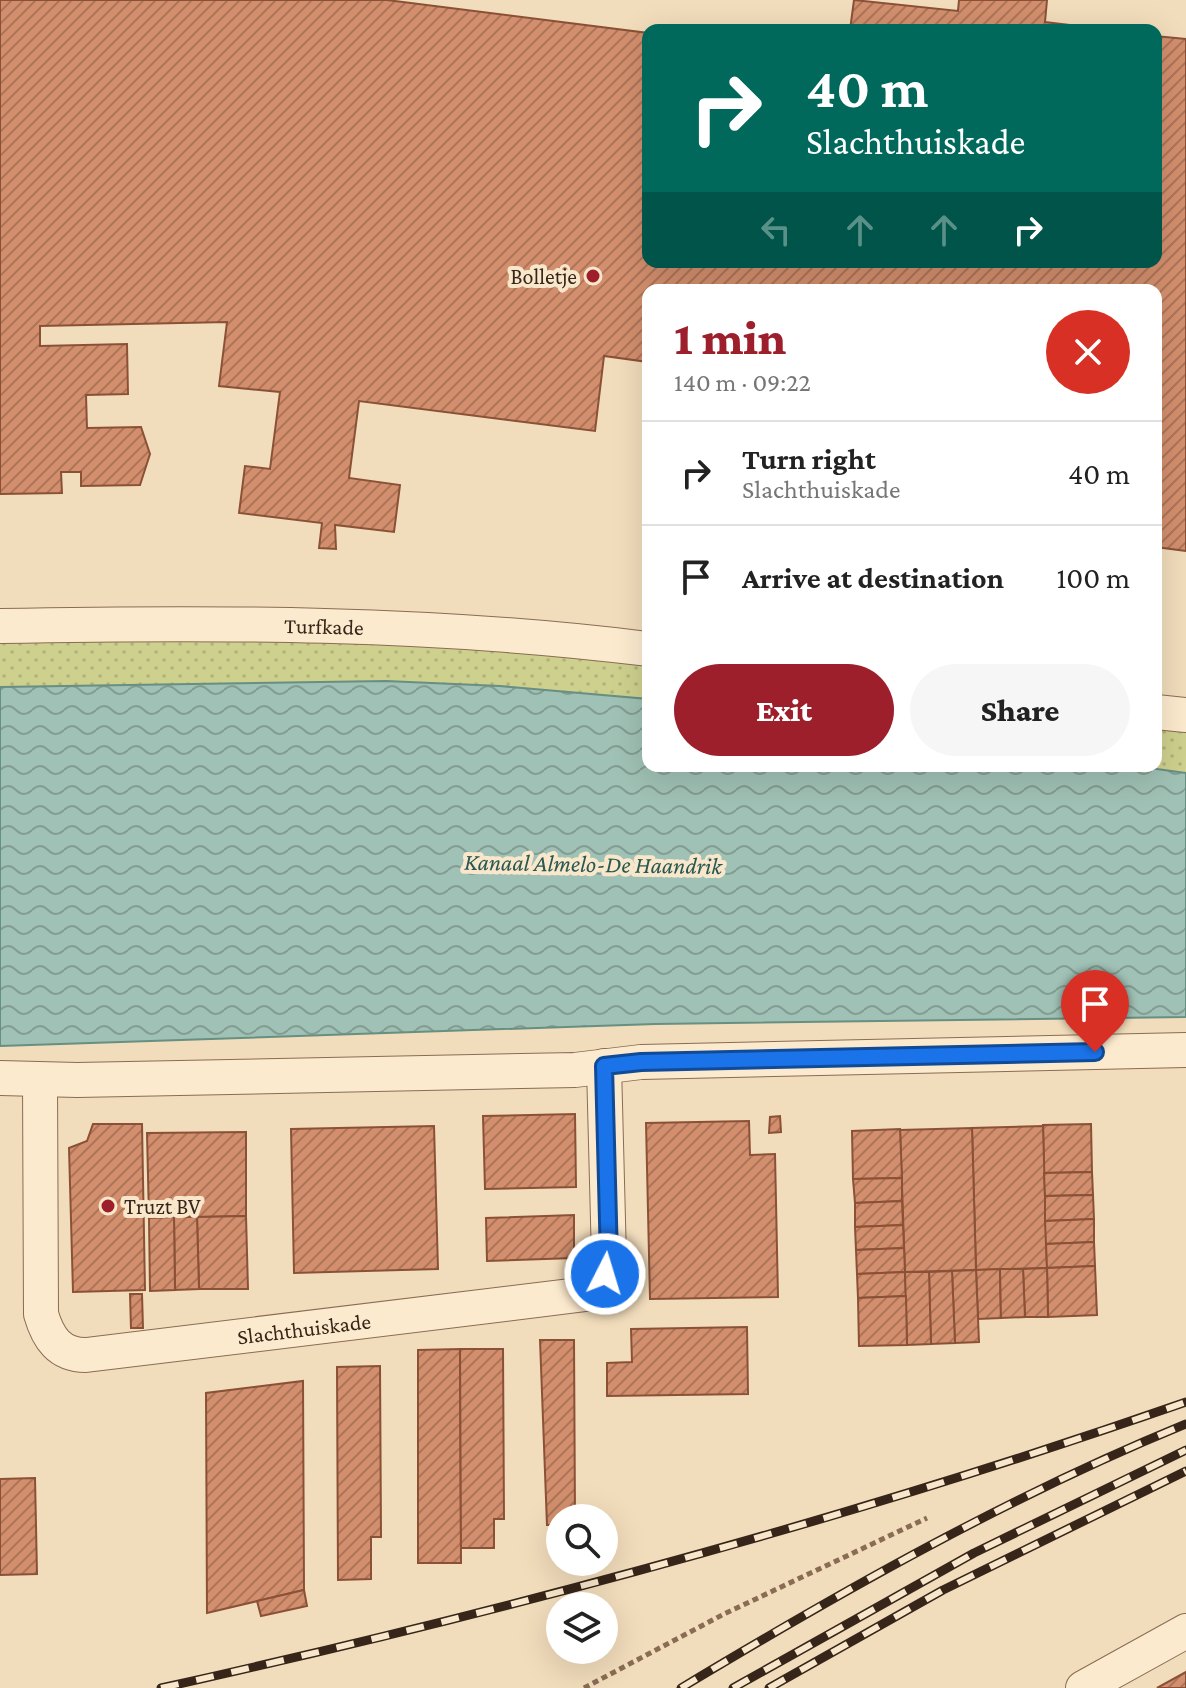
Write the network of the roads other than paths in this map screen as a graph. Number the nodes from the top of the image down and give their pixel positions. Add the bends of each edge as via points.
1 (0, 626) edge
2 (642, 648) edge
3 (1162, 713) edge
4 (1186, 715) edge
5 (1186, 1050) edge
6 (604, 1066) junction
7 (0, 1078) edge
8 (40, 1080) junction
9 (1186, 1631) edge
10 (1083, 1688) edge

1 - 2 street, Turfkade via 228,622 422,628
3 - 4 street
5 - 6 street
6 - 8 street
6 - 8 street, Slachthuiskade via 609,1259 599,1285 586,1294 86,1355 69,1355 56,1344 41,1314
7 - 8 street
9 - 10 street

